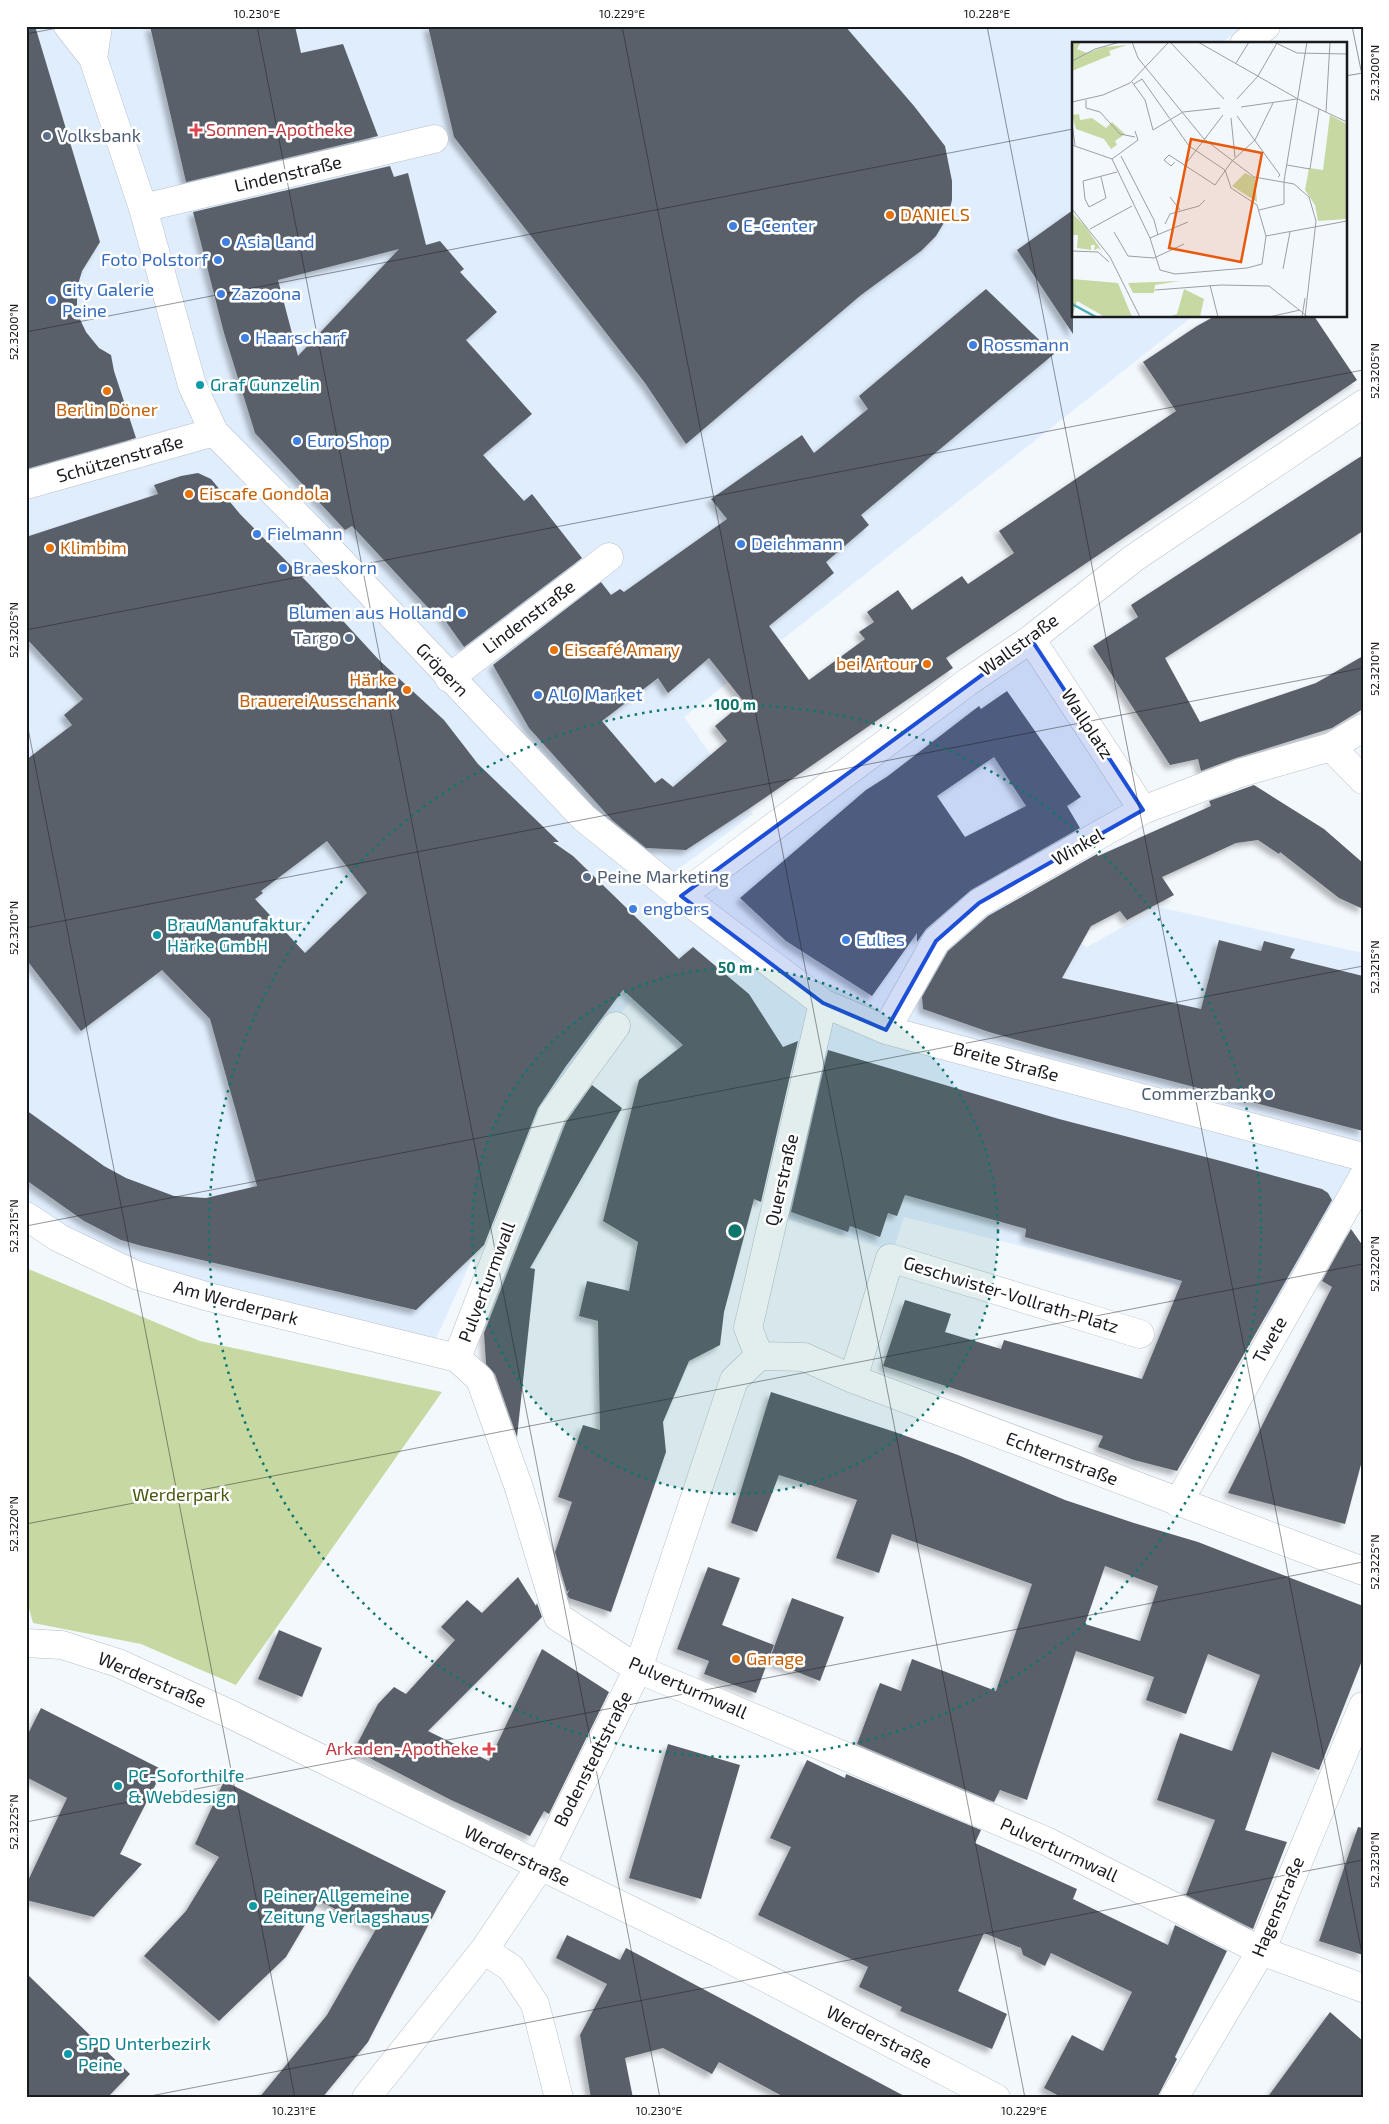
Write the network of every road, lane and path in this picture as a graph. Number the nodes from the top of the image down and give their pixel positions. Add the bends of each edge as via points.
1 (68, 26) edge
2 (98, 26) edge
3 (1266, 26) edge
4 (1246, 42) edge
5 (93, 58) junction
6 (434, 139) dead end
7 (143, 208) junction
8 (1363, 404) edge
9 (214, 432) junction
10 (26, 485) edge
11 (610, 557) dead end
12 (1031, 639) junction
13 (449, 678) junction
14 (1363, 728) edge
15 (1331, 747) junction
16 (1363, 780) edge
17 (1143, 810) junction
18 (681, 896) junction
19 (823, 1003) junction
20 (616, 1026) dead end
21 (886, 1030) junction
22 (1363, 1157) edge
23 (1363, 1176) edge
24 (26, 1216) edge
25 (1140, 1334) dead end
26 (759, 1356) junction
27 (457, 1358) junction
28 (853, 1379) junction
29 (1178, 1503) junction
30 (1361, 1566) edge
31 (26, 1643) edge
32 (638, 1669) junction
33 (1363, 1706) edge
34 (540, 1867) junction
35 (484, 1950) junction
36 (1261, 1951) junction
37 (1363, 1988) edge
38 (366, 2098) edge
39 (559, 2098) edge
40 (996, 2098) edge
41 (1174, 2098) edge

1 - 5 street
2 - 5 street
3 - 4 street
5 - 7 street, Gröpern
6 - 7 street, Lindenstraße
7 - 9 street, Gröpern via 192,385
8 - 12 street, Wallstraße via 1134,558
9 - 10 street, Schützenstraße
9 - 13 street, Gröpern via 314,533
11 - 13 street, Lindenstraße
12 - 17 street, Wallplatz
12 - 18 street, Wallstraße via 961,687
13 - 18 street, Gröpern via 584,818
14 - 15 street, Winkel
15 - 16 street
15 - 17 street, Winkel via 1240,773
17 - 21 street, Winkel via 979,903 936,941
18 - 19 street, Breite Straße
19 - 21 street, Breite Straße
19 - 26 street, Querstraße via 748,1328
20 - 27 street, Pulverturmwall via 552,1114
21 - 22 street, Breite Straße
23 - 29 street, Twete
24 - 27 street, Am Werderpark via 59,1238 136,1275 209,1297
25 - 28 street, Geschwister-Vollrath-Platz via 890,1258
26 - 28 street, Echternstraße via 804,1357
26 - 32 street, Bodenstedtstraße via 734,1380
27 - 32 street, Pulverturmwall via 480,1379 519,1488 558,1616
28 - 29 street, Echternstraße
29 - 30 street, Echternstraße
31 - 34 street, Werderstraße via 62,1645 118,1663 230,1714
32 - 34 street, Bodenstedtstraße
32 - 36 street, Pulverturmwall via 1046,1841
33 - 36 street, Hagenstraße
34 - 35 street, Bodenstedtstraße
34 - 40 street, Werderstraße via 718,1953
35 - 38 street, Bodenstedtstraße
35 - 39 street via 511,1968 535,2004
36 - 37 street, Pulverturmwall
36 - 41 street, Hagenstraße

